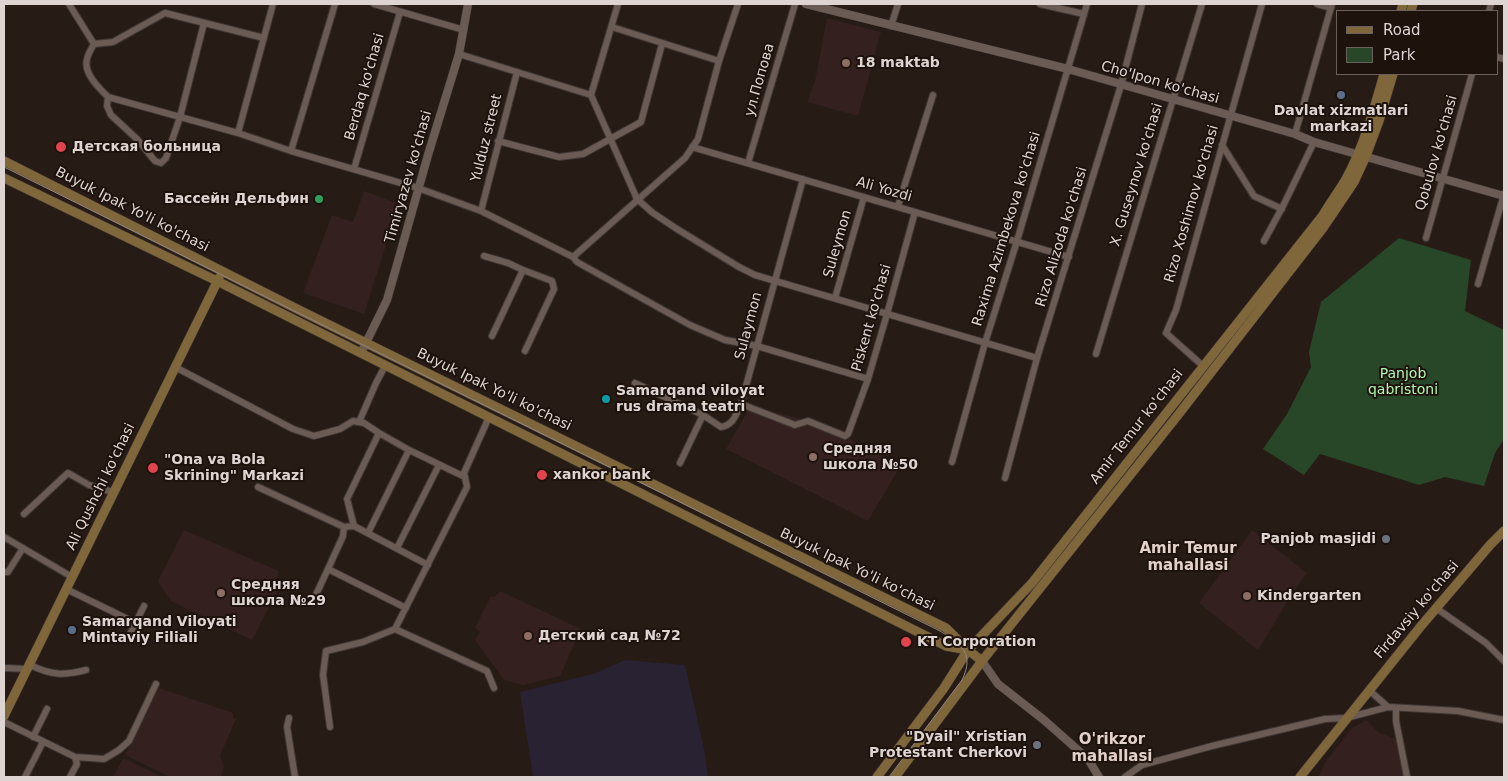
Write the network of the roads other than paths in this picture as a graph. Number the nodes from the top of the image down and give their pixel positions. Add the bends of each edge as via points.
1 (69, 4) edge
2 (272, 4) edge
3 (335, 4) edge
4 (374, 4) edge
5 (468, 4) edge
6 (618, 4) edge
7 (738, 4) edge
8 (795, 4) edge
9 (806, 4) edge
10 (898, 4) edge
11 (1040, 4) edge
12 (1087, 4) edge
13 (1142, 4) edge
14 (1202, 4) edge
15 (1262, 4) edge
16 (1317, 4) edge
17 (1331, 6) edge
18 (400, 12) junction
19 (1084, 14) junction
20 (204, 23) junction
21 (891, 26) junction
22 (612, 27) junction
23 (464, 30) junction
24 (264, 38) junction
25 (94, 44) junction
26 (662, 44) junction
27 (459, 54) junction
28 (719, 61) junction
29 (1068, 69) junction
30 (517, 72) junction
31 (1384, 75) edge
32 (1393, 75) edge
33 (1472, 75) edge
34 (1121, 85) junction
35 (591, 95) junction
36 (933, 95) dead end
37 (108, 97) junction
38 (1174, 98) junction
39 (180, 116) junction
40 (1230, 116) junction
41 (238, 133) junction
42 (1296, 134) junction
43 (610, 138) junction
44 (498, 141) junction
45 (1314, 142) junction
46 (1222, 145) junction
47 (692, 147) junction
48 (291, 151) junction
49 (1362, 155) junction
50 (4, 161) edge
51 (748, 163) junction
52 (354, 170) junction
53 (4, 178) edge
54 (1444, 178) junction
55 (804, 179) junction
56 (418, 188) junction
57 (1504, 195) edge
58 (864, 197) junction
59 (637, 199) junction
60 (898, 206) junction
61 (1282, 208) junction
62 (482, 211) junction
63 (916, 212) junction
64 (1426, 238) dead end
65 (1017, 241) junction
66 (1264, 241) dead end
67 (484, 256) dead end
68 (573, 257) junction
69 (1069, 258) junction
70 (524, 270) junction
71 (223, 271) junction
72 (775, 280) junction
73 (217, 282) junction
74 (1478, 284) dead end
75 (835, 298) junction
76 (887, 314) junction
77 (1248, 316) junction
78 (492, 336) dead end
79 (985, 343) junction
80 (367, 344) junction
81 (757, 346) junction
82 (525, 351) dead end
83 (361, 353) junction
84 (1096, 354) dead end
85 (1037, 358) junction
86 (386, 366) junction
87 (1203, 366) junction
88 (175, 367) junction
89 (868, 378) junction
90 (634, 383) dead end
91 (741, 404) junction
92 (703, 415) junction
93 (489, 417) junction
94 (359, 422) junction
95 (379, 433) junction
96 (409, 450) junction
97 (952, 462) dead end
98 (680, 463) dead end
99 (439, 465) junction
100 (465, 477) junction
101 (1005, 478) dead end
102 (258, 487) dead end
103 (113, 492) junction
104 (24, 514) dead end
105 (354, 526) junction
106 (344, 527) junction
107 (368, 533) junction
108 (1504, 533) edge
109 (4, 537) edge
110 (23, 548) junction
111 (396, 548) junction
112 (428, 566) junction
113 (328, 569) junction
114 (4, 572) edge
115 (72, 577) junction
116 (66, 589) junction
117 (313, 601) dead end
118 (144, 606) dead end
119 (406, 608) junction
120 (1436, 608) junction
121 (136, 623) junction
122 (395, 629) junction
123 (128, 638) dead end
124 (968, 650) junction
125 (1503, 657) edge
126 (982, 661) junction
127 (29, 667) junction
128 (4, 668) edge
129 (86, 670) dead end
130 (156, 684) dead end
131 (494, 688) dead end
132 (1370, 691) junction
133 (1388, 707) junction
134 (1396, 708) junction
135 (47, 709) dead end
136 (4, 716) edge
137 (289, 718) dead end
138 (1346, 718) junction
139 (1504, 720) edge
140 (4, 722) edge
141 (330, 727) dead end
142 (33, 737) junction
143 (43, 742) junction
144 (75, 757) junction
145 (26, 777) edge
146 (70, 777) edge
147 (294, 777) edge
148 (877, 777) edge
149 (895, 777) edge
150 (1098, 777) edge
151 (1125, 777) edge
152 (1300, 777) edge
153 (1407, 777) edge

1 - 25 street
2 - 24 street
3 - 48 street
4 - 18 street
5 - 23 street, Timiryazev ko'chasi
6 - 22 street
7 - 28 street
8 - 51 street, ул.Попова
9 - 21 street, Cho'lpon ko'chasi
10 - 21 street
11 - 19 street
12 - 19 street, Raxima Azimbekova ko'chasi
13 - 34 street, Rizo Alizoda ko'chasi
14 - 38 street, X. Guseynov ko'chasi
15 - 40 street, Rizo Xoshimov ko'chasi
16 - 17 street
17 - 42 street
18 - 23 street
18 - 52 street, Berdaq ko'chasi
19 - 29 street, Raxima Azimbekova ko'chasi
20 - 24 street
20 - 25 street via 165,13 113,42
20 - 39 street
21 - 29 street, Cho'lpon ko'chasi
22 - 26 street
22 - 35 street
23 - 27 street, Timiryazev ko'chasi
24 - 41 street
25 - 37 street via 86,61 90,76
26 - 28 street
26 - 43 street via 641,122
27 - 30 street
27 - 56 street, Timiryazev ko'chasi
28 - 47 street via 698,139
29 - 34 street, Cho'lpon ko'chasi
29 - 65 street, Raxima Azimbekova ko'chasi
30 - 35 street
30 - 44 street, Yulduz street
31 - 49 main road, Amir Temur ko'chasi
32 - 49 main road, Amir Temur ko'chasi via 1379,121
33 - 54 street, Qobulov ko'chasi
34 - 38 street, Cho'lpon ko'chasi
34 - 69 street, Rizo Alizoda ko'chasi
35 - 43 street
36 - 60 street
37 - 39 street
37 - 39 street via 111,115 155,161 162,163
38 - 40 street, Cho'lpon ko'chasi
38 - 84 street, X. Guseynov ko'chasi
39 - 41 street
40 - 42 street, Cho'lpon ko'chasi
40 - 46 street, Rizo Xoshimov ko'chasi
41 - 48 street
42 - 45 street, Cho'lpon ko'chasi
43 - 44 street via 583,154 559,157
43 - 59 street
44 - 62 street, Yulduz street
45 - 49 street, Cho'lpon ko'chasi
45 - 61 street
46 - 61 street via 1254,196
46 - 87 street, Rizo Xoshimov ko'chasi via 1176,310 1166,333
47 - 51 street, Ali Yozdi
47 - 59 street via 685,158
48 - 52 street
49 - 54 street, Cho'lpon ko'chasi
49 - 77 main road, Amir Temur ko'chasi via 1354,182 1323,228
50 - 71 main road, Buyuk Ipak Yo'li ko'chasi
51 - 55 street, Ali Yozdi
52 - 56 street
53 - 73 main road, Buyuk Ipak Yo'li ko'chasi
54 - 57 street, Cho'lpon ko'chasi
54 - 64 street, Qobulov ko'chasi
55 - 58 street, Ali Yozdi
55 - 72 street, Sulaymon
56 - 62 street
56 - 80 street, Timiryazev ko'chasi via 387,300
57 - 74 street
58 - 60 street, Ali Yozdi
58 - 75 street, Suleymon
59 - 68 street
59 - 72 street via 653,213 739,267
60 - 63 street, Ali Yozdi
61 - 66 street
62 - 68 street
63 - 65 street, Ali Yozdi
63 - 76 street, Piskent ko'chasi
65 - 69 street, Ali Yozdi
65 - 79 street, Raxima Azimbekova ko'chasi
67 - 70 street
68 - 81 street via 690,325 725,340
69 - 85 street, Rizo Alizoda ko'chasi
70 - 78 street
70 - 82 street via 552,281 554,289
71 - 73 main road, Ali Qushchi ko'chasi
71 - 80 main road, Buyuk Ipak Yo'li ko'chasi
72 - 75 street
72 - 81 street, Sulaymon
73 - 83 main road, Buyuk Ipak Yo'li ko'chasi
73 - 88 main road, Ali Qushchi ko'chasi
75 - 76 street
76 - 79 street
76 - 89 street, Piskent ko'chasi
77 - 87 main road, Amir Temur ko'chasi
77 - 126 main road, Amir Temur ko'chasi via 1178,415
79 - 85 street
79 - 97 street, Raxima Azimbekova ko'chasi
80 - 83 street, Timiryazev ko'chasi
80 - 124 main road, Buyuk Ipak Yo'li ko'chasi via 946,628
81 - 89 street
81 - 91 street, Sulaymon
83 - 86 main road, Buyuk Ipak Yo'li ko'chasi
85 - 101 street, Rizo Alizoda ko'chasi
86 - 93 main road, Buyuk Ipak Yo'li ko'chasi
86 - 94 street
87 - 124 main road, Amir Temur ko'chasi via 1032,583
88 - 94 street via 293,429 314,436 340,429 354,420
88 - 103 main road, Ali Qushchi ko'chasi
89 - 91 street, Piskent ko'chasi via 851,430 845,436 808,421 795,425
90 - 92 street
91 - 92 street, Sulaymon via 728,426 721,427
92 - 98 street
93 - 100 street
93 - 124 main road, Buyuk Ipak Yo'li ko'chasi via 946,646
94 - 95 street
95 - 96 street
95 - 105 street via 347,499
96 - 99 street
96 - 107 street
99 - 100 street
99 - 111 street
100 - 112 street via 467,487
102 - 106 street
103 - 104 street via 89,485 68,473
103 - 115 main road, Ali Qushchi ko'chasi
105 - 106 street
105 - 107 street
106 - 113 street
107 - 111 street
108 - 120 main road, Firdavsiy ko'chasi
109 - 110 street
110 - 114 street via 8,572
110 - 115 street
111 - 112 street
112 - 119 street
113 - 117 street
113 - 119 street
115 - 116 main road, Ali Qushchi ko'chasi
116 - 121 street
116 - 127 main road, Ali Qushchi ko'chasi
118 - 121 street
119 - 122 street
120 - 125 street
120 - 132 main road, Firdavsiy ko'chasi
121 - 123 street
122 - 131 street via 487,671
122 - 141 street via 326,652 322,675
124 - 126 main road, Buyuk Ipak Yo'li ko'chasi
124 - 148 main road, Amir Temur ko'chasi via 944,688
126 - 149 main road, Amir Temur ko'chasi
126 - 150 street via 998,684 1088,759
127 - 128 street
127 - 129 street via 66,675
127 - 136 main road, Ali Qushchi ko'chasi
130 - 144 street via 129,741 104,759
132 - 133 street
132 - 138 main road, Firdavsiy ko'chasi
133 - 134 street
133 - 138 street
134 - 139 street via 1458,711
134 - 153 street
135 - 142 street
137 - 147 street via 287,727
138 - 151 street via 1325,719 1212,746 1142,765
138 - 152 main road, Firdavsiy ko'chasi
140 - 142 street
142 - 143 street
143 - 144 street
143 - 145 street
144 - 146 street via 77,764

